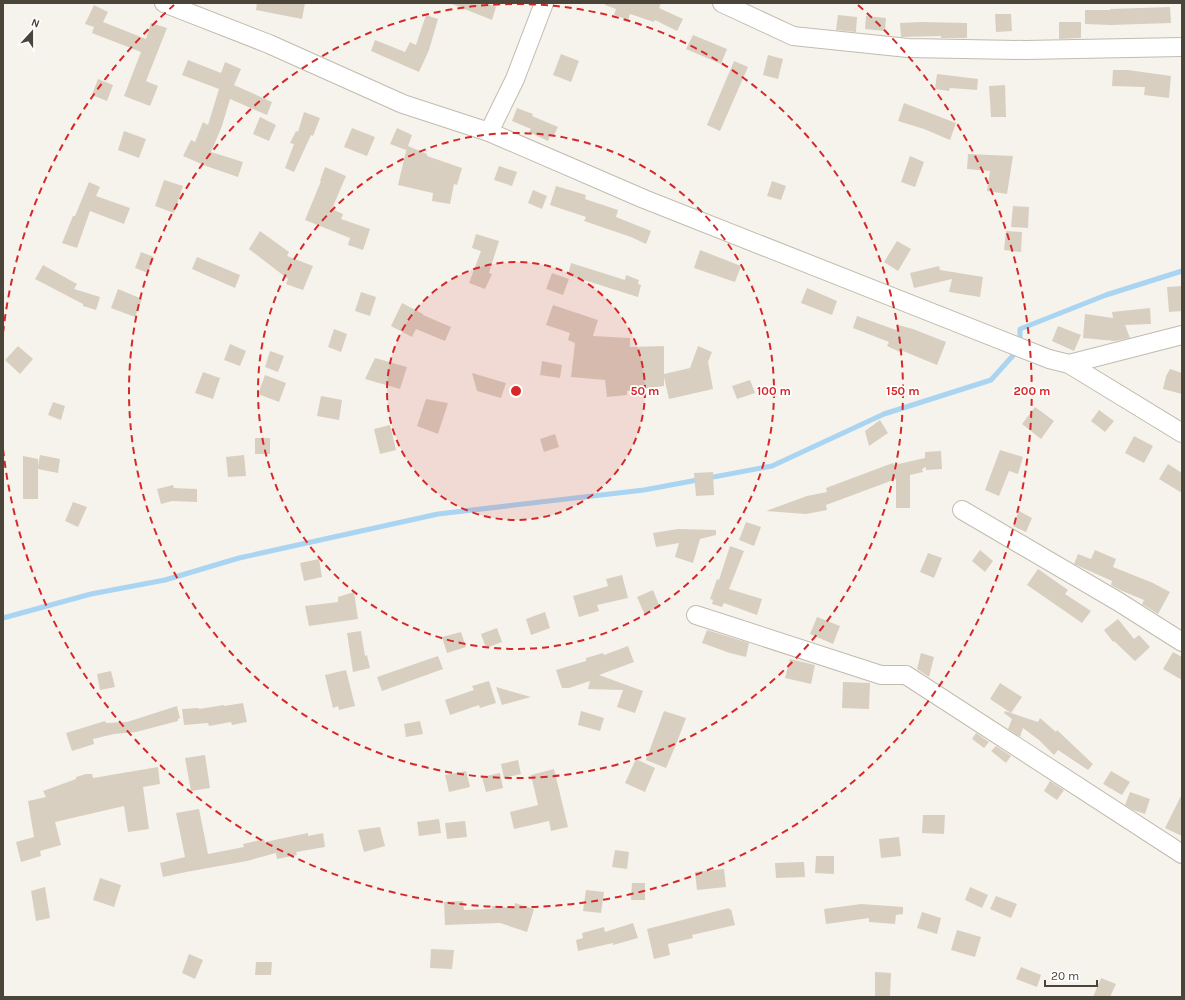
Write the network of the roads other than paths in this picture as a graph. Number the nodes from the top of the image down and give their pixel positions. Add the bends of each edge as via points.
1 (164, 3) edge
2 (544, 3) edge
3 (722, 3) edge
4 (1182, 47) edge
5 (489, 132) junction
6 (1182, 335) edge
7 (1069, 364) junction
8 (1182, 433) edge
9 (962, 510) dead end
10 (696, 615) dead end
11 (1182, 642) edge
12 (1182, 854) edge

1 - 5 street via 269,44 403,104
2 - 5 street via 515,79
3 - 4 street via 793,36 908,48 1025,50
5 - 7 street via 644,199 1049,359
6 - 7 street
7 - 8 street
9 - 11 street
10 - 12 street via 881,675 906,675

